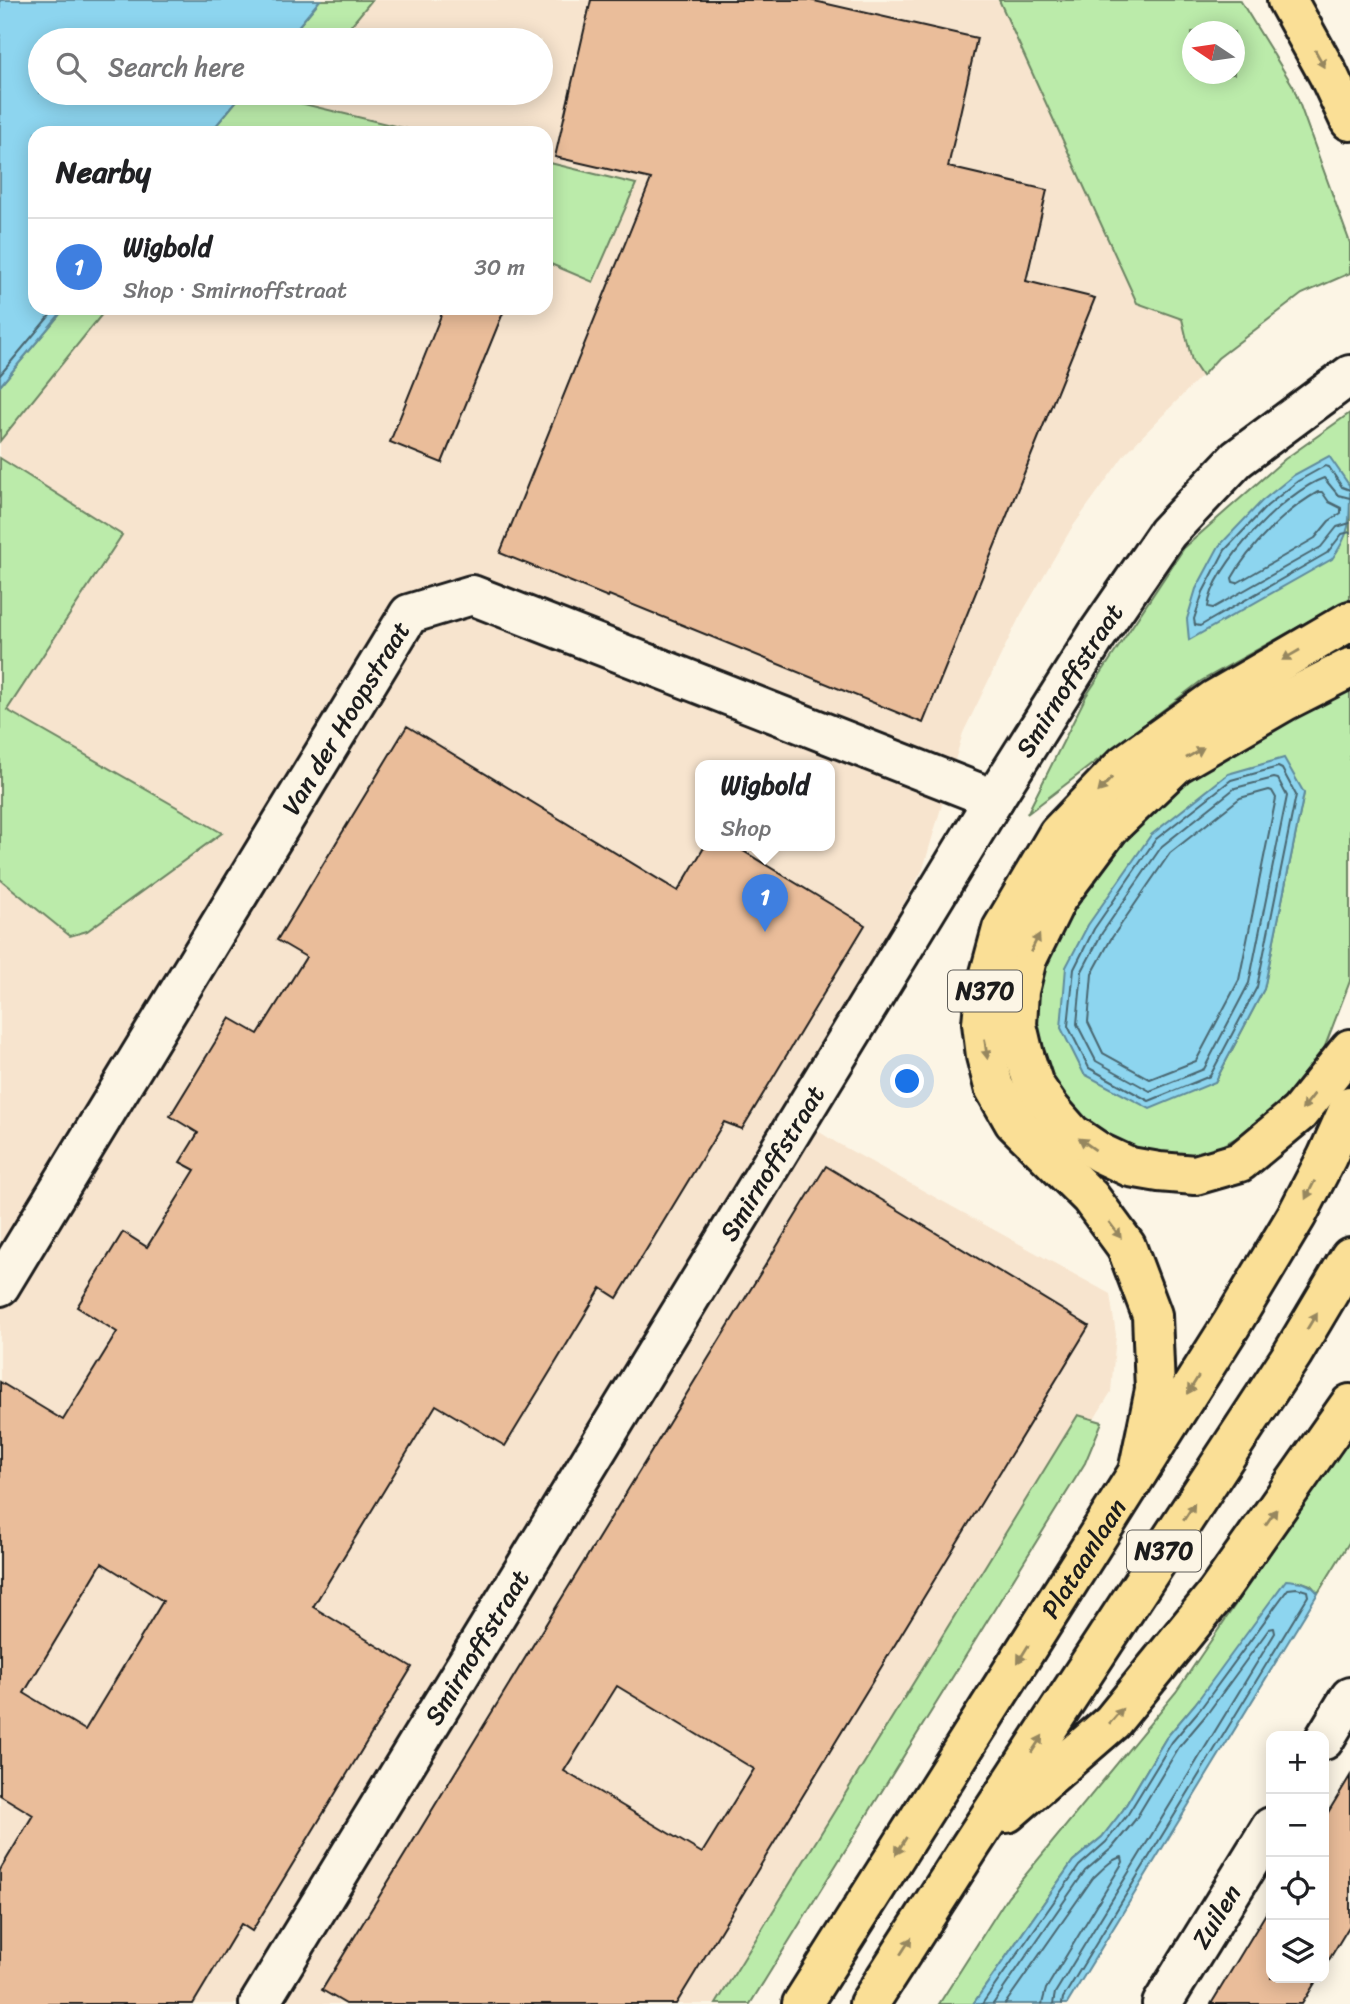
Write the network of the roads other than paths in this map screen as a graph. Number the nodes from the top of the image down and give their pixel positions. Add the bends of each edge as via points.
1 (1287, 0) edge
2 (1350, 121) edge
3 (1350, 375) edge
4 (1350, 621) edge
5 (1350, 668) edge
6 (994, 799) junction
7 (1350, 1049) edge
8 (1350, 1107) edge
9 (1350, 1258) edge
10 (0, 1286) edge
11 (1350, 1404) edge
12 (1138, 1472) junction
13 (1350, 1697) edge
14 (1329, 1732) edge
15 (1266, 1835) edge
16 (973, 1842) junction
17 (258, 2004) edge
18 (802, 2004) edge
19 (870, 2004) edge
20 (1162, 2004) edge

1 -> 2 highway
3 - 6 street, Smirnoffstraat via 1237,459 1167,533
4 -> 12 highway, N370 via 1213,700 1125,764 1058,834 1002,929 985,992 982,1023 994,1087 1014,1122 1090,1197 1126,1246 1152,1315 1155,1390
7 -> 5 highway, N370 via 1299,1113 1240,1162 1195,1175 1130,1167 1072,1134 1034,1085 1017,1025 1027,959 1057,898 1110,827 1175,764
6 - 10 street, Van der Hoopstraat via 472,595 409,614
6 - 17 street, Smirnoffstraat
8 -> 12 highway, Plataanlaan / N370 via 1297,1215
16 -> 9 highway, N370 via 1286,1364
16 -> 11 highway, N370 via 1112,1722 1217,1593
12 -> 18 highway, Plataanlaan / N370
13 - 14 street
15 - 20 street, Zuilen
19 -> 16 highway, N370

